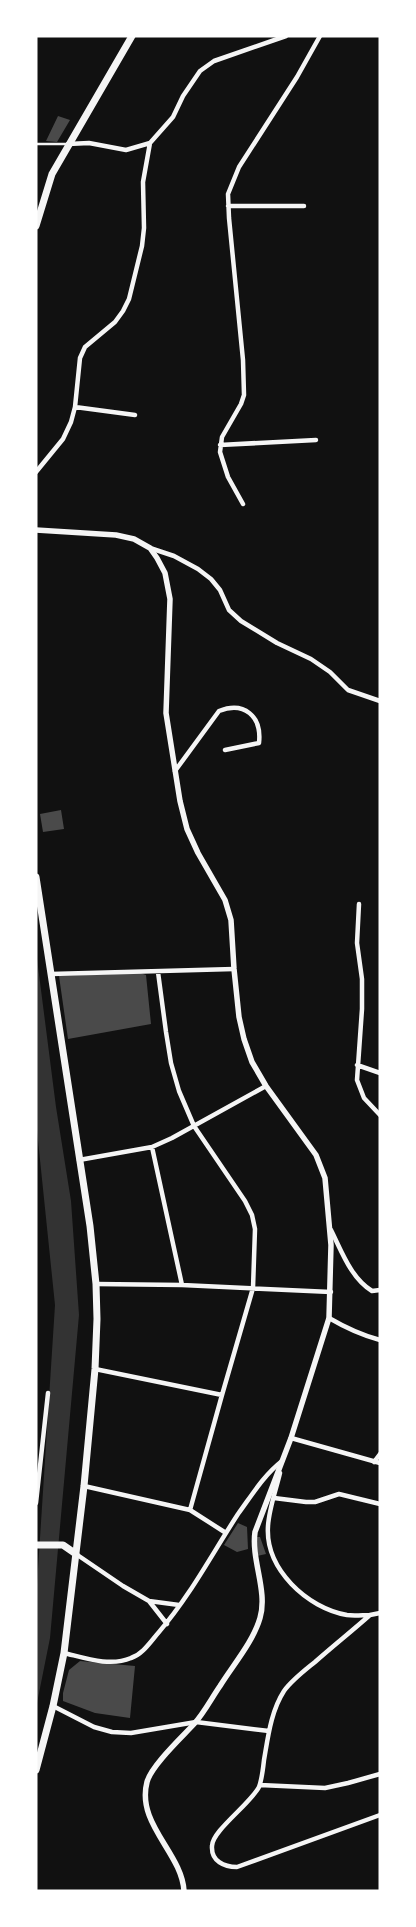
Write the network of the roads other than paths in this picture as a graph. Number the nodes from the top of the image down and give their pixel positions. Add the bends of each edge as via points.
1 (132, 36) edge
2 (286, 36) edge
3 (320, 36) edge
4 (36, 144) edge
5 (68, 144) junction
6 (150, 144) junction
7 (228, 206) junction
8 (304, 206) dead end
9 (36, 226) edge
10 (75, 407) junction
11 (135, 415) dead end
12 (316, 440) dead end
13 (220, 445) junction
14 (36, 472) edge
15 (243, 504) dead end
16 (36, 530) edge
17 (150, 548) junction
18 (380, 700) edge
19 (225, 750) dead end
20 (175, 771) junction
21 (36, 877) edge
22 (358, 904) dead end
23 (234, 969) junction
24 (158, 972) junction
25 (51, 974) junction
26 (357, 1064) junction
27 (380, 1073) edge
28 (266, 1086) junction
29 (380, 1116) edge
30 (194, 1126) junction
31 (152, 1147) junction
32 (80, 1160) junction
33 (330, 1228) junction
34 (96, 1284) junction
35 (182, 1285) junction
36 (253, 1288) junction
37 (380, 1290) edge
38 (331, 1292) junction
39 (329, 1318) junction
40 (380, 1340) edge
41 (95, 1369) junction
42 (48, 1393) dead end
43 (222, 1394) junction
44 (291, 1438) junction
45 (380, 1454) edge
46 (283, 1460) junction
47 (377, 1462) edge
48 (84, 1486) junction
49 (274, 1498) junction
50 (36, 1503) edge
51 (380, 1504) edge
52 (190, 1510) junction
53 (226, 1533) junction
54 (38, 1545) edge
55 (76, 1554) junction
56 (149, 1601) junction
57 (179, 1605) junction
58 (380, 1613) edge
59 (370, 1615) junction
60 (167, 1624) junction
61 (64, 1653) junction
62 (53, 1706) junction
63 (196, 1722) junction
64 (269, 1731) junction
65 (36, 1770) edge
66 (380, 1774) edge
67 (260, 1785) junction
68 (380, 1815) edge
69 (184, 1891) edge

1 - 5 main road
2 - 6 street via 214,61 200,71 173,117
3 - 7 street via 239,167 228,194
4 - 5 lane
5 - 6 street via 88,143 126,150
5 - 9 main road via 52,174
6 - 10 street via 143,182 142,246 129,299 115,322 85,347 80,358
7 - 8 street
7 - 13 street via 244,396
10 - 11 street
10 - 14 street via 63,439
12 - 13 street
13 - 15 street via 222,462
16 - 17 street via 116,535 134,539
17 - 18 street via 174,556 211,579 229,610 241,621 330,672 348,690
17 - 20 street via 165,573 170,599 165,687
19 - 20 street via 259,743 254,717 246,709 219,711
20 - 23 street via 187,829 227,906
21 - 25 main road
22 - 26 street via 362,1009
23 - 24 street
23 - 28 street via 244,1039 252,1062
24 - 25 street
24 - 30 street via 171,1063
25 - 32 main road
26 - 27 street
26 - 29 street via 360,1089
28 - 30 street
28 - 33 street via 321,1166 328,1195
30 - 31 street
30 - 36 street via 252,1215 255,1229
31 - 32 street
31 - 35 street
32 - 34 main road
33 - 37 street via 358,1279 372,1291
33 - 38 street
34 - 35 street
34 - 41 main road
35 - 36 street
36 - 38 street
36 - 43 street
38 - 39 street
39 - 40 street via 349,1330
39 - 44 street
41 - 43 street
41 - 48 main road
42 - 50 street
43 - 52 street
44 - 46 street
44 - 47 street
45 - 47 street
46 - 49 street
46 - 53 street via 262,1480
46 - 63 street via 255,1532 260,1617 252,1637
48 - 52 street
48 - 55 main road
49 - 51 street via 315,1502 338,1494
49 - 59 street via 268,1526 269,1545 277,1564 293,1586 318,1605 347,1615
52 - 53 street
53 - 57 street
54 - 55 main road via 63,1545
55 - 56 street
55 - 61 main road
56 - 57 street
56 - 60 street
57 - 60 street
58 - 59 street
59 - 64 street via 285,1690
60 - 61 street via 144,1650 132,1658 117,1662 96,1661
61 - 62 main road
62 - 63 street via 94,1727 112,1732 131,1733
62 - 65 main road
63 - 64 street
63 - 69 street via 147,1781 145,1798 149,1818 179,1872
64 - 67 street
66 - 67 street via 325,1788
67 - 68 street via 212,1843 212,1853 227,1867 237,1867

